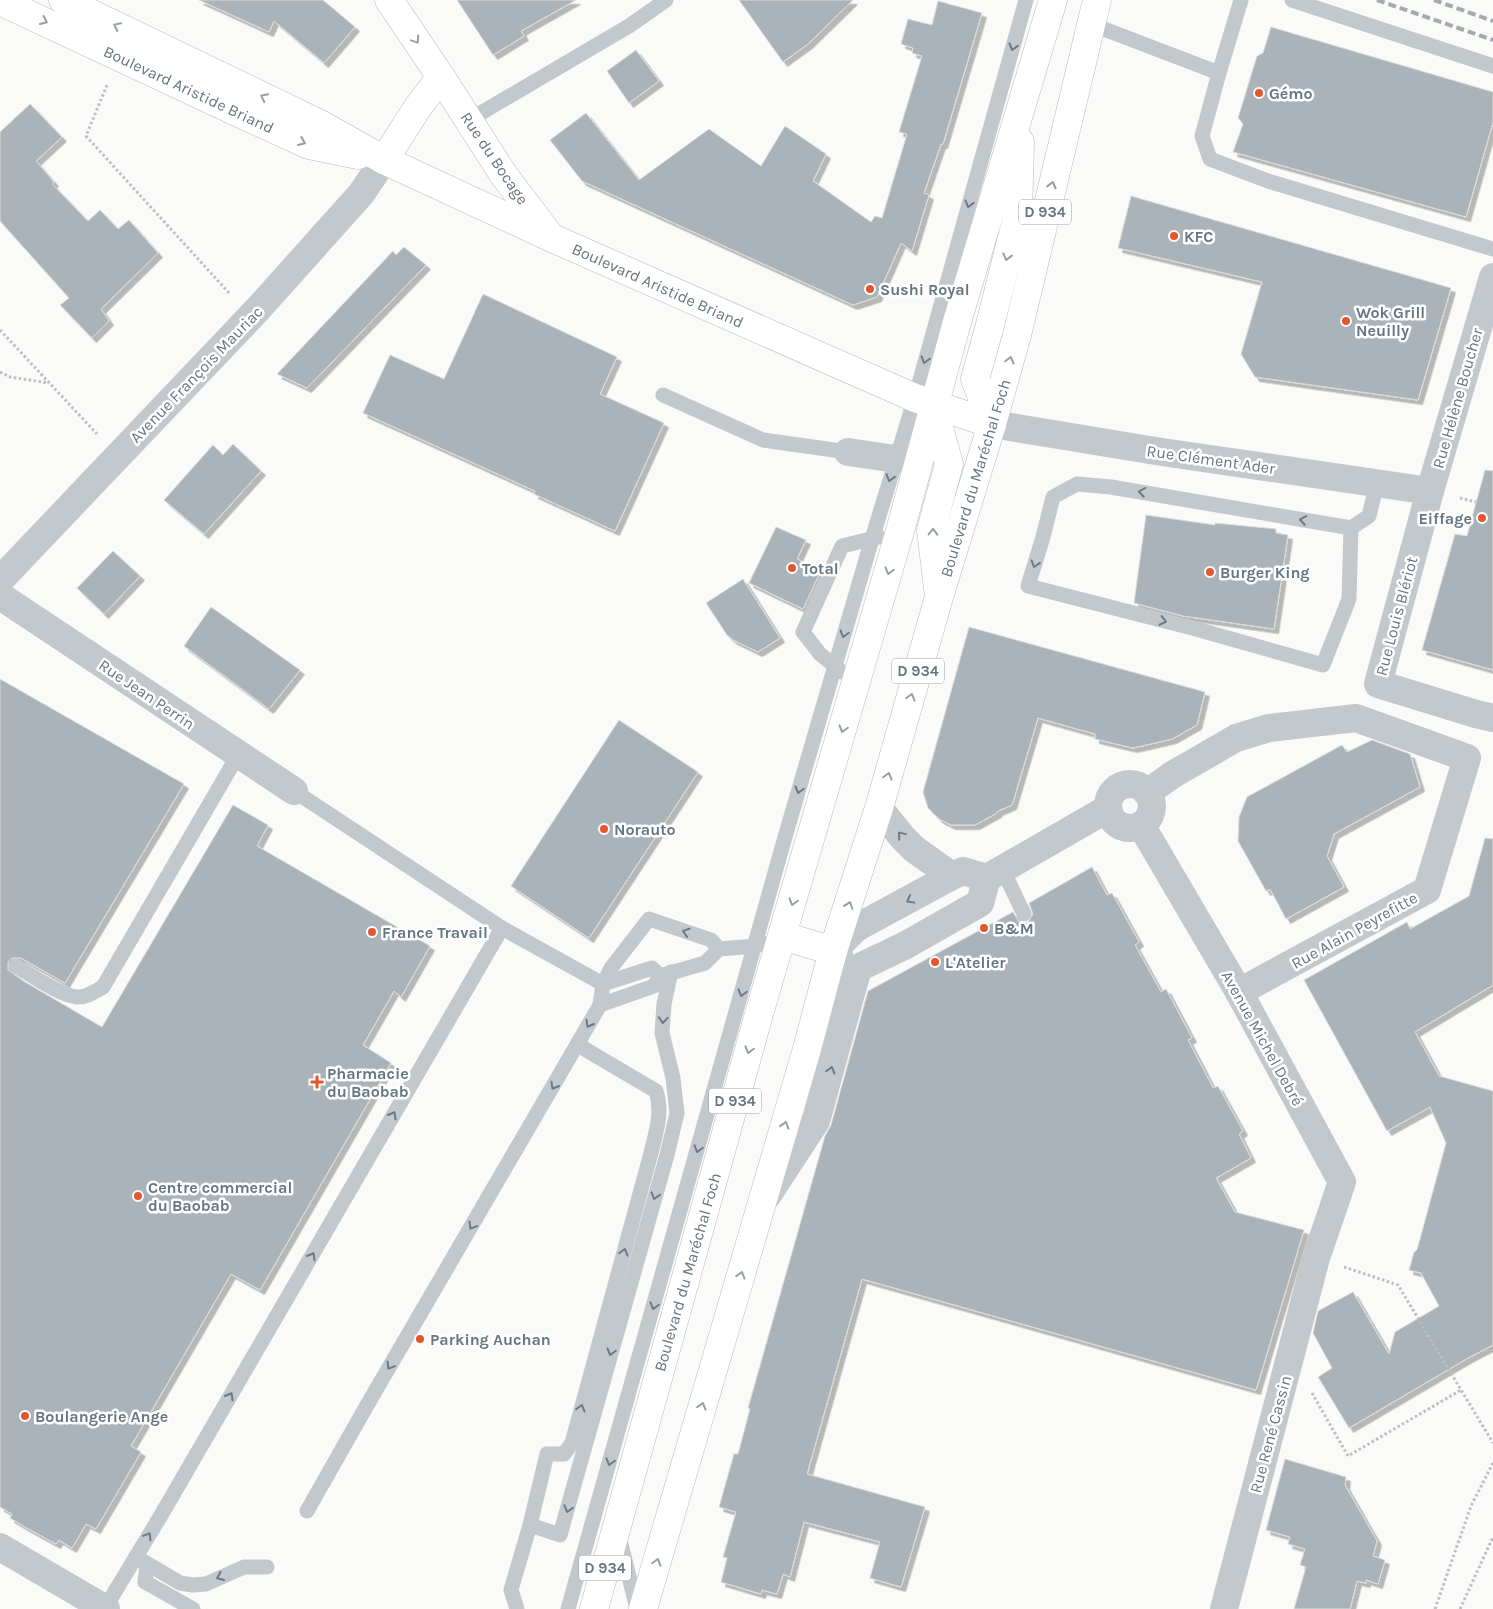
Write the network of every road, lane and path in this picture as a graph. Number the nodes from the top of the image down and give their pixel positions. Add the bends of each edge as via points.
1 (64, 0) edge
2 (389, 0) edge
3 (666, 0) edge
4 (1026, 0) edge
5 (1053, 0) edge
6 (1241, 0) edge
7 (1292, 0) edge
8 (0, 1) edge
9 (1094, 12) edge
10 (119, 57) junction
11 (1493, 66) edge
12 (1219, 73) junction
13 (441, 77) junction
14 (1022, 105) junction
15 (469, 120) junction
16 (384, 160) junction
17 (552, 238) junction
18 (1493, 249) edge
19 (1490, 292) edge
20 (250, 317) junction
21 (0, 330) edge
22 (0, 372) edge
23 (50, 383) junction
24 (663, 395) dead end
25 (924, 402) junction
26 (992, 424) junction
27 (848, 452) joint
28 (907, 459) junction
29 (113, 462) junction
30 (1377, 483) junction
31 (1430, 491) junction
32 (1351, 528) junction
33 (900, 532) junction
34 (872, 539) junction
35 (0, 580) edge
36 (0, 596) edge
37 (939, 597) junction
38 (845, 675) junction
39 (1493, 718) edge
40 (238, 755) junction
41 (294, 791) joint
42 (1148, 794) junction
43 (879, 808) junction
44 (1108, 809) junction
45 (1141, 825) junction
46 (995, 873) junction
47 (952, 876) junction
48 (1024, 914) dead end
49 (502, 928) junction
50 (783, 936) junction
51 (756, 946) junction
52 (719, 949) junction
53 (833, 951) junction
54 (16, 966) dead end
55 (858, 968) junction
56 (666, 974) junction
57 (603, 984) junction
58 (1239, 992) junction
59 (600, 1005) junction
60 (578, 1044) junction
61 (761, 1205) junction
62 (1316, 1258) junction
63 (1283, 1384) junction
64 (1461, 1390) junction
65 (1493, 1443) edge
66 (1493, 1463) edge
67 (308, 1511) dead end
68 (530, 1525) junction
69 (616, 1527) junction
70 (1493, 1537) edge
71 (0, 1547) edge
72 (141, 1560) junction
73 (266, 1567) dead end
74 (106, 1609) edge
75 (193, 1609) edge
76 (517, 1609) edge
77 (568, 1609) edge
78 (594, 1609) edge
79 (637, 1609) edge
80 (643, 1609) edge
81 (1224, 1609) edge
82 (1435, 1609) edge
83 (1460, 1609) edge

16 -> 1 main road, Boulevard Aristide Briand via 320,124
2 -> 13 main road, Rue du Bocage
3 - 15 lane via 629,26
4 -> 25 lane
5 - 14 main road, Boulevard du Maréchal Foch / D 934
6 - 12 lane
7 - 11 lane
8 -> 10 main road, Boulevard Aristide Briand
9 - 12 lane
26 -> 9 main road, Boulevard du Maréchal Foch / D 934 via 1017,335
10 -> 16 main road, Boulevard Aristide Briand via 309,145
10 - 20 path via 86,136
12 - 18 lane via 1202,136 1210,158 1268,181
13 - 15 main road, Rue du Bocage
13 - 16 main road
14 - 25 main road, Boulevard du Maréchal Foch / D 934
14 -> 26 main road via 1018,214 975,379
15 - 17 main road, Rue du Bocage via 503,174
16 - 17 main road, Boulevard Aristide Briand
16 - 20 street, Avenue François Mauriac via 361,194
17 - 25 main road, Boulevard Aristide Briand
19 - 31 street, Rue Hélène Boucher
20 - 29 street, Avenue François Mauriac
21 - 23 path
22 - 23 path via 10,377
23 - 29 path via 96,432
24 - 27 lane via 763,440
25 - 26 main road, Boulevard Aristide Briand
25 - 28 main road, Boulevard du Maréchal Foch / D 934
37 -> 25 main road via 931,530 948,464
26 - 30 street, Rue Clément Ader
26 - 37 main road, Boulevard du Maréchal Foch / D 934
27 - 28 street
28 - 33 main road, Boulevard du Maréchal Foch / D 934
28 -> 34 lane
29 - 35 street, Avenue François Mauriac
30 - 31 street, Rue Clément Ader
30 - 32 lane via 1369,516
31 - 39 street, Rue Louis Blériot via 1378,684
32 -> 32 lane via 1077,484 1053,497 1028,586 1323,665 1349,599
33 - 34 lane
33 -> 38 main road, Boulevard du Maréchal Foch / D 934
34 -> 38 lane
34 - 38 lane via 842,546 803,632 820,654
36 - 40 street, Rue Jean Perrin
43 -> 37 main road, Boulevard du Maréchal Foch / D 934
38 -> 50 main road, Boulevard du Maréchal Foch / D 934
38 -> 51 lane
40 - 41 street, Rue Jean Perrin
40 - 54 lane via 103,987 78,997 63,993
41 - 49 lane
42 - 44 street via 1136,785 1122,786 1111,795
42 - 45 street via 1152,807 1147,820
42 - 58 street, Rue Alain Peyrefitte via 1172,775 1236,738 1269,728 1356,718 1467,758 1427,890
47 -> 43 street via 902,838
53 -> 43 main road, Boulevard du Maréchal Foch / D 934
44 - 45 street via 1114,822 1120,826
44 - 46 street
45 - 58 street, Avenue Michel Debré
46 - 47 street via 963,871
46 - 48 lane
46 - 55 street via 980,903
47 -> 53 street via 856,928
49 - 57 lane
72 -> 49 lane
50 - 51 lane
50 - 53 main road
50 -> 69 main road, Boulevard du Maréchal Foch / D 934
51 - 52 lane
51 -> 77 lane
52 - 56 lane via 705,964
52 -> 57 lane via 711,940 649,919 611,968
53 - 55 street
61 -> 53 main road, Boulevard du Maréchal Foch / D 934
61 -> 55 street via 816,1121
56 - 57 lane via 652,968
56 - 59 lane via 654,986
56 -> 68 lane via 662,1033 677,1113 667,1155 560,1536
57 - 59 lane
58 - 62 street, Avenue Michel Debré via 1342,1182
59 -> 60 lane
60 -> 67 lane
68 -> 60 lane via 547,1454 564,1454 572,1442 660,1116 656,1091
80 -> 61 main road, Boulevard du Maréchal Foch / D 934
62 - 63 street, Rue René Cassin
62 - 64 path via 1398,1284
63 - 64 path via 1311,1391 1348,1456
63 - 81 street, Rue René Cassin
64 - 65 path
66 - 82 path via 1471,1506
68 - 76 lane via 511,1590
69 - 78 main road, Boulevard du Maréchal Foch / D 934
69 - 79 lane
70 - 83 path
71 - 74 street
73 -> 72 lane via 244,1567 206,1584 193,1585 180,1583
72 - 74 lane
72 - 75 lane via 145,1582

